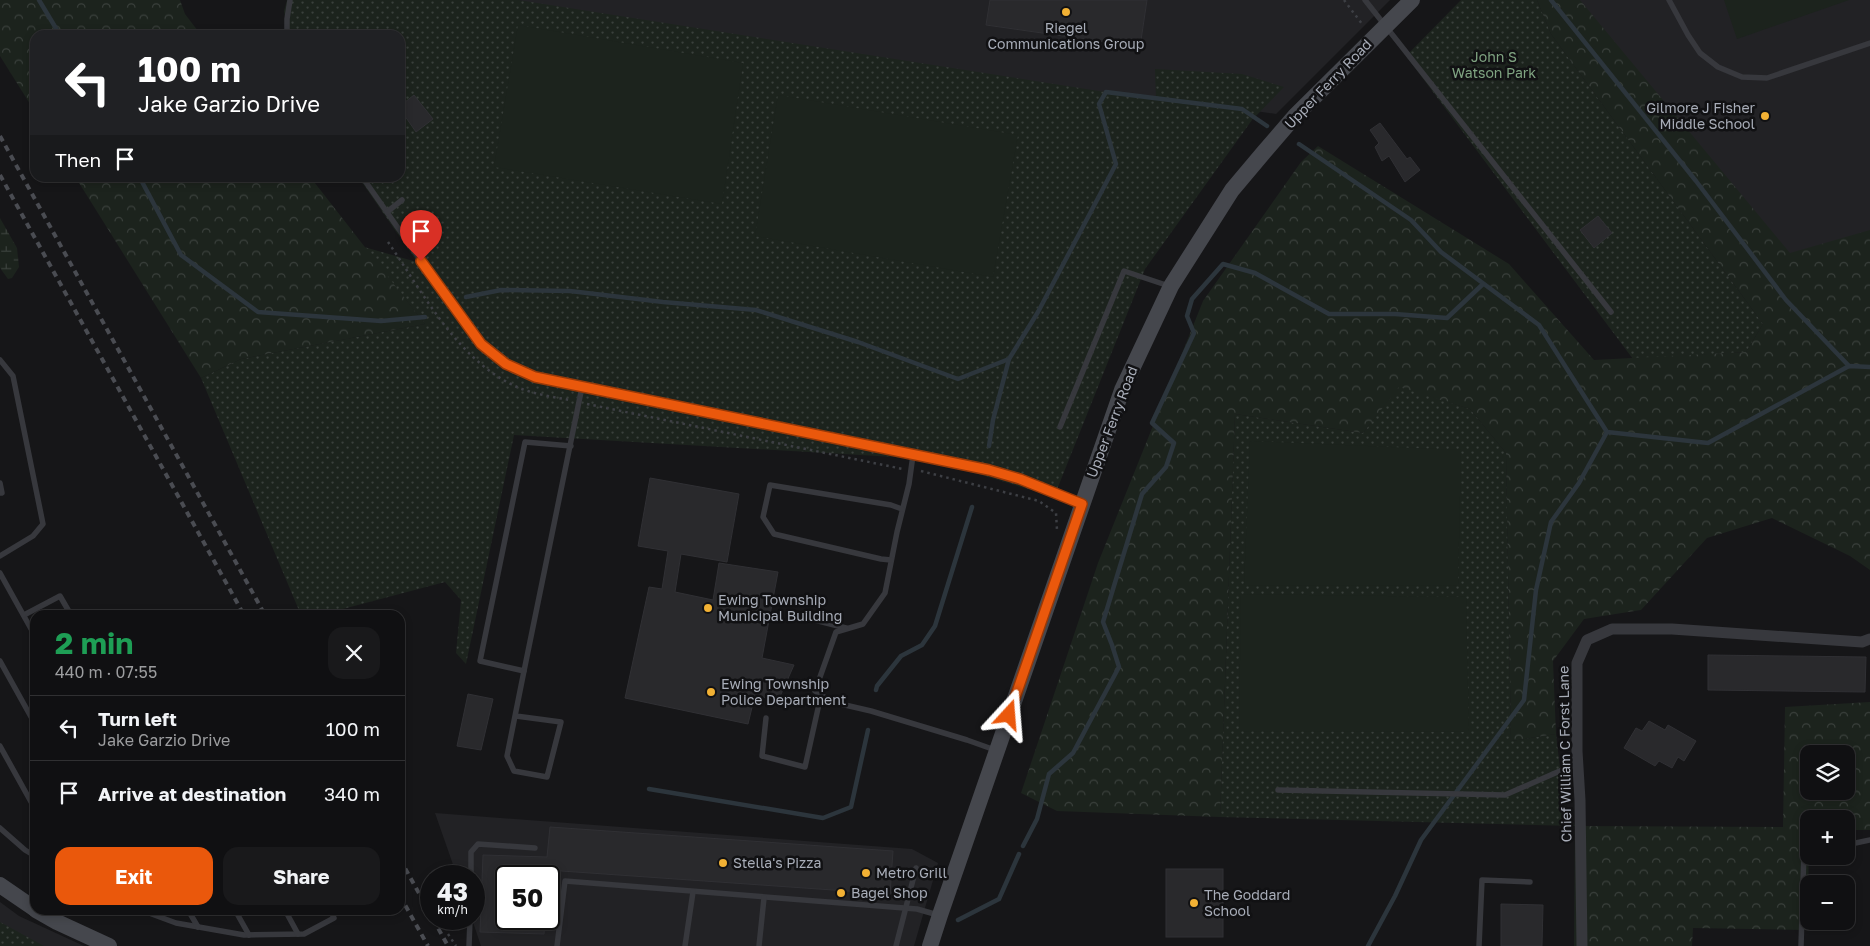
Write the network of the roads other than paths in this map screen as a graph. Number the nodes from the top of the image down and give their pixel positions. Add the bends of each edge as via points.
1 (290, 0) edge
2 (1365, 0) edge
3 (1412, 0) edge
4 (1669, 0) edge
5 (1385, 26) junction
6 (287, 30) edge
7 (1870, 42) edge
8 (366, 182) edge
9 (402, 200) dead end
10 (387, 212) junction
11 (1171, 286) junction
12 (1611, 312) dead end
13 (0, 360) edge
14 (582, 387) junction
15 (1060, 427) dead end
16 (571, 446) junction
17 (913, 455) junction
18 (0, 483) edge
19 (0, 493) edge
20 (1082, 504) junction
21 (902, 509) junction
22 (0, 556) edge
23 (891, 560) junction
24 (0, 573) edge
25 (33, 610) edge
26 (68, 610) edge
27 (30, 612) edge
28 (791, 614) dead end
29 (24, 615) junction
30 (30, 626) edge
31 (848, 629) junction
32 (1870, 639) edge
33 (0, 661) edge
34 (524, 671) junction
35 (821, 695) junction
36 (30, 715) edge
37 (516, 716) junction
38 (766, 718) dead end
39 (0, 746) edge
40 (997, 750) junction
41 (1578, 763) junction
42 (1278, 790) dead end
43 (30, 799) edge
44 (0, 828) edge
45 (1870, 840) edge
46 (1855, 844) edge
47 (535, 848) dead end
48 (30, 853) edge
49 (471, 865) edge
50 (1804, 865) edge
51 (916, 868) dead end
52 (1530, 882) dead end
53 (0, 886) edge
54 (693, 892) junction
55 (764, 898) junction
56 (30, 906) edge
57 (906, 908) junction
58 (45, 915) edge
59 (154, 915) edge
60 (191, 915) edge
61 (239, 915) edge
62 (288, 915) edge
63 (332, 915) edge
64 (940, 915) junction
65 (198, 927) junction
66 (470, 930) edge
67 (298, 934) junction
68 (249, 935) junction
69 (109, 946) edge
70 (470, 946) edge
71 (557, 946) edge
72 (685, 946) edge
73 (760, 946) edge
74 (896, 946) edge
75 (930, 946) edge
76 (1479, 946) edge
77 (1582, 946) edge
78 (1802, 946) edge

1 - 6 lane
2 - 5 lane
3 - 5 main road, Upper Ferry Road
4 - 7 lane via 1700,53 1742,77 1767,78
5 - 11 main road, Upper Ferry Road via 1295,116 1232,190
5 - 12 lane
8 - 10 lane
9 - 10 lane
10 - 14 lane via 481,344 515,369 535,377
11 - 15 lane via 1124,271
11 - 20 main road, Upper Ferry Road via 1122,390
13 - 22 lane via 13,376 43,524 33,536
14 - 16 lane
14 - 17 lane
16 - 34 lane
16 - 34 lane via 525,442 523,451 480,661
17 - 20 lane via 989,470
17 - 21 lane
18 - 19 lane
20 - 40 main road, Upper Ferry Road
21 - 23 lane
21 - 23 lane via 770,485 763,517 774,534
23 - 31 lane via 885,593 863,624
24 - 29 lane
25 - 26 lane via 60,596
27 - 29 lane
28 - 31 lane
29 - 30 lane
31 - 35 lane via 836,632 815,691
32 - 41 street, Chief William C Forst Lane via 1862,642 1717,630 1612,629 1587,640 1577,663
33 - 36 lane
34 - 37 lane
35 - 38 lane via 805,767 762,756
35 - 40 lane via 832,702
37 - 37 lane via 507,756 514,771 547,777 561,722
39 - 43 lane
40 - 64 main road, Upper Ferry Road
41 - 42 lane via 1505,795
41 - 77 street, Chief William C Forst Lane via 1585,800
44 - 48 lane
45 - 46 lane
47 - 49 lane via 478,844 471,852
50 - 78 lane
51 - 57 lane
52 - 76 lane via 1482,880
53 - 56 main road
54 - 55 lane
54 - 71 lane via 565,881
54 - 72 lane
55 - 57 lane
55 - 73 lane
57 - 64 lane
57 - 74 lane
58 - 69 main road
59 - 65 lane
60 - 65 lane
61 - 68 lane
62 - 67 lane
63 - 67 lane via 334,918
64 - 75 main road, Upper Ferry Road
65 - 68 lane
66 - 70 lane
67 - 68 lane

